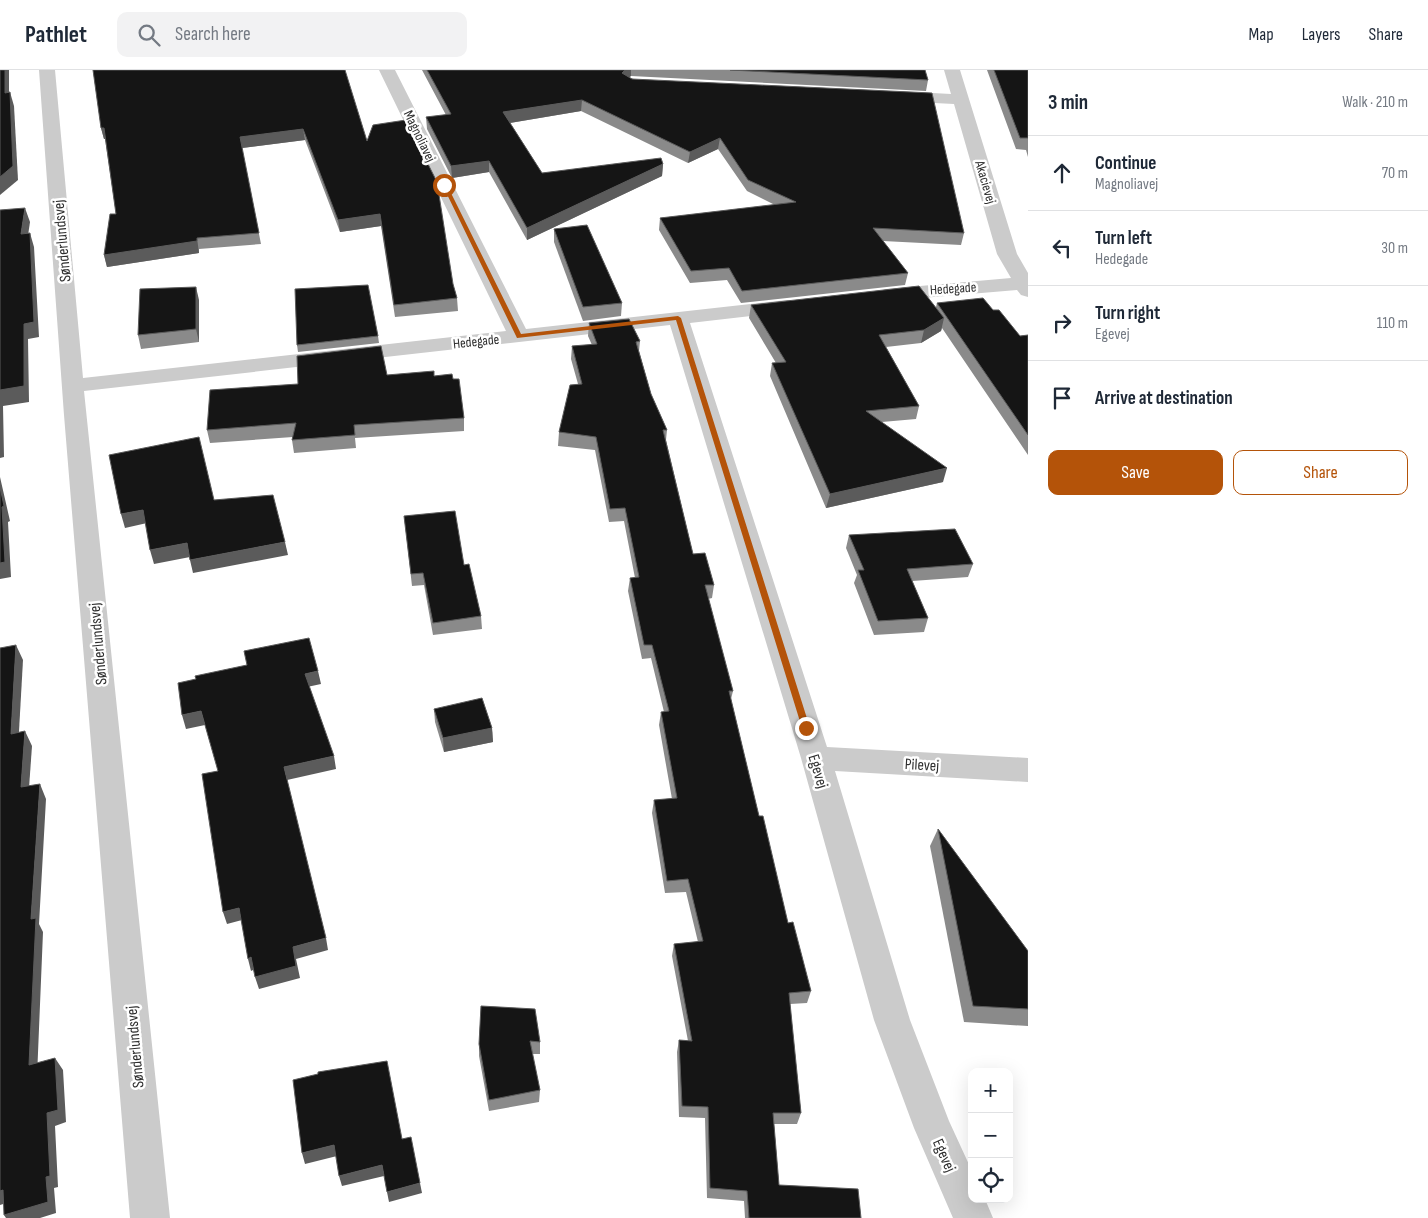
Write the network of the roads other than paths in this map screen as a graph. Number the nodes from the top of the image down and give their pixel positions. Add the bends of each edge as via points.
1 (47, 70) edge
2 (387, 70) edge
3 (952, 70) edge
4 (874, 95) edge
5 (962, 99) junction
6 (1026, 286) edge
7 (871, 296) edge
8 (803, 304) edge
9 (678, 318) junction
10 (519, 336) junction
11 (73, 386) junction
12 (816, 758) junction
13 (1028, 770) edge
14 (150, 1218) edge
15 (973, 1218) edge

1 - 11 street, Sønderlundsvej
2 - 10 street, Magnoliavej
3 - 5 street, Akacievej
4 - 5 street
5 - 6 street, Akacievej via 1008,254
6 - 7 street, Hedegade
8 - 9 street, Hedegade
9 - 10 street, Hedegade
9 - 12 street, Egevej
10 - 11 street, Hedegade
11 - 14 street, Sønderlundsvej
12 - 13 street, Pilevej
12 - 15 street, Egevej via 892,1020 933,1128

